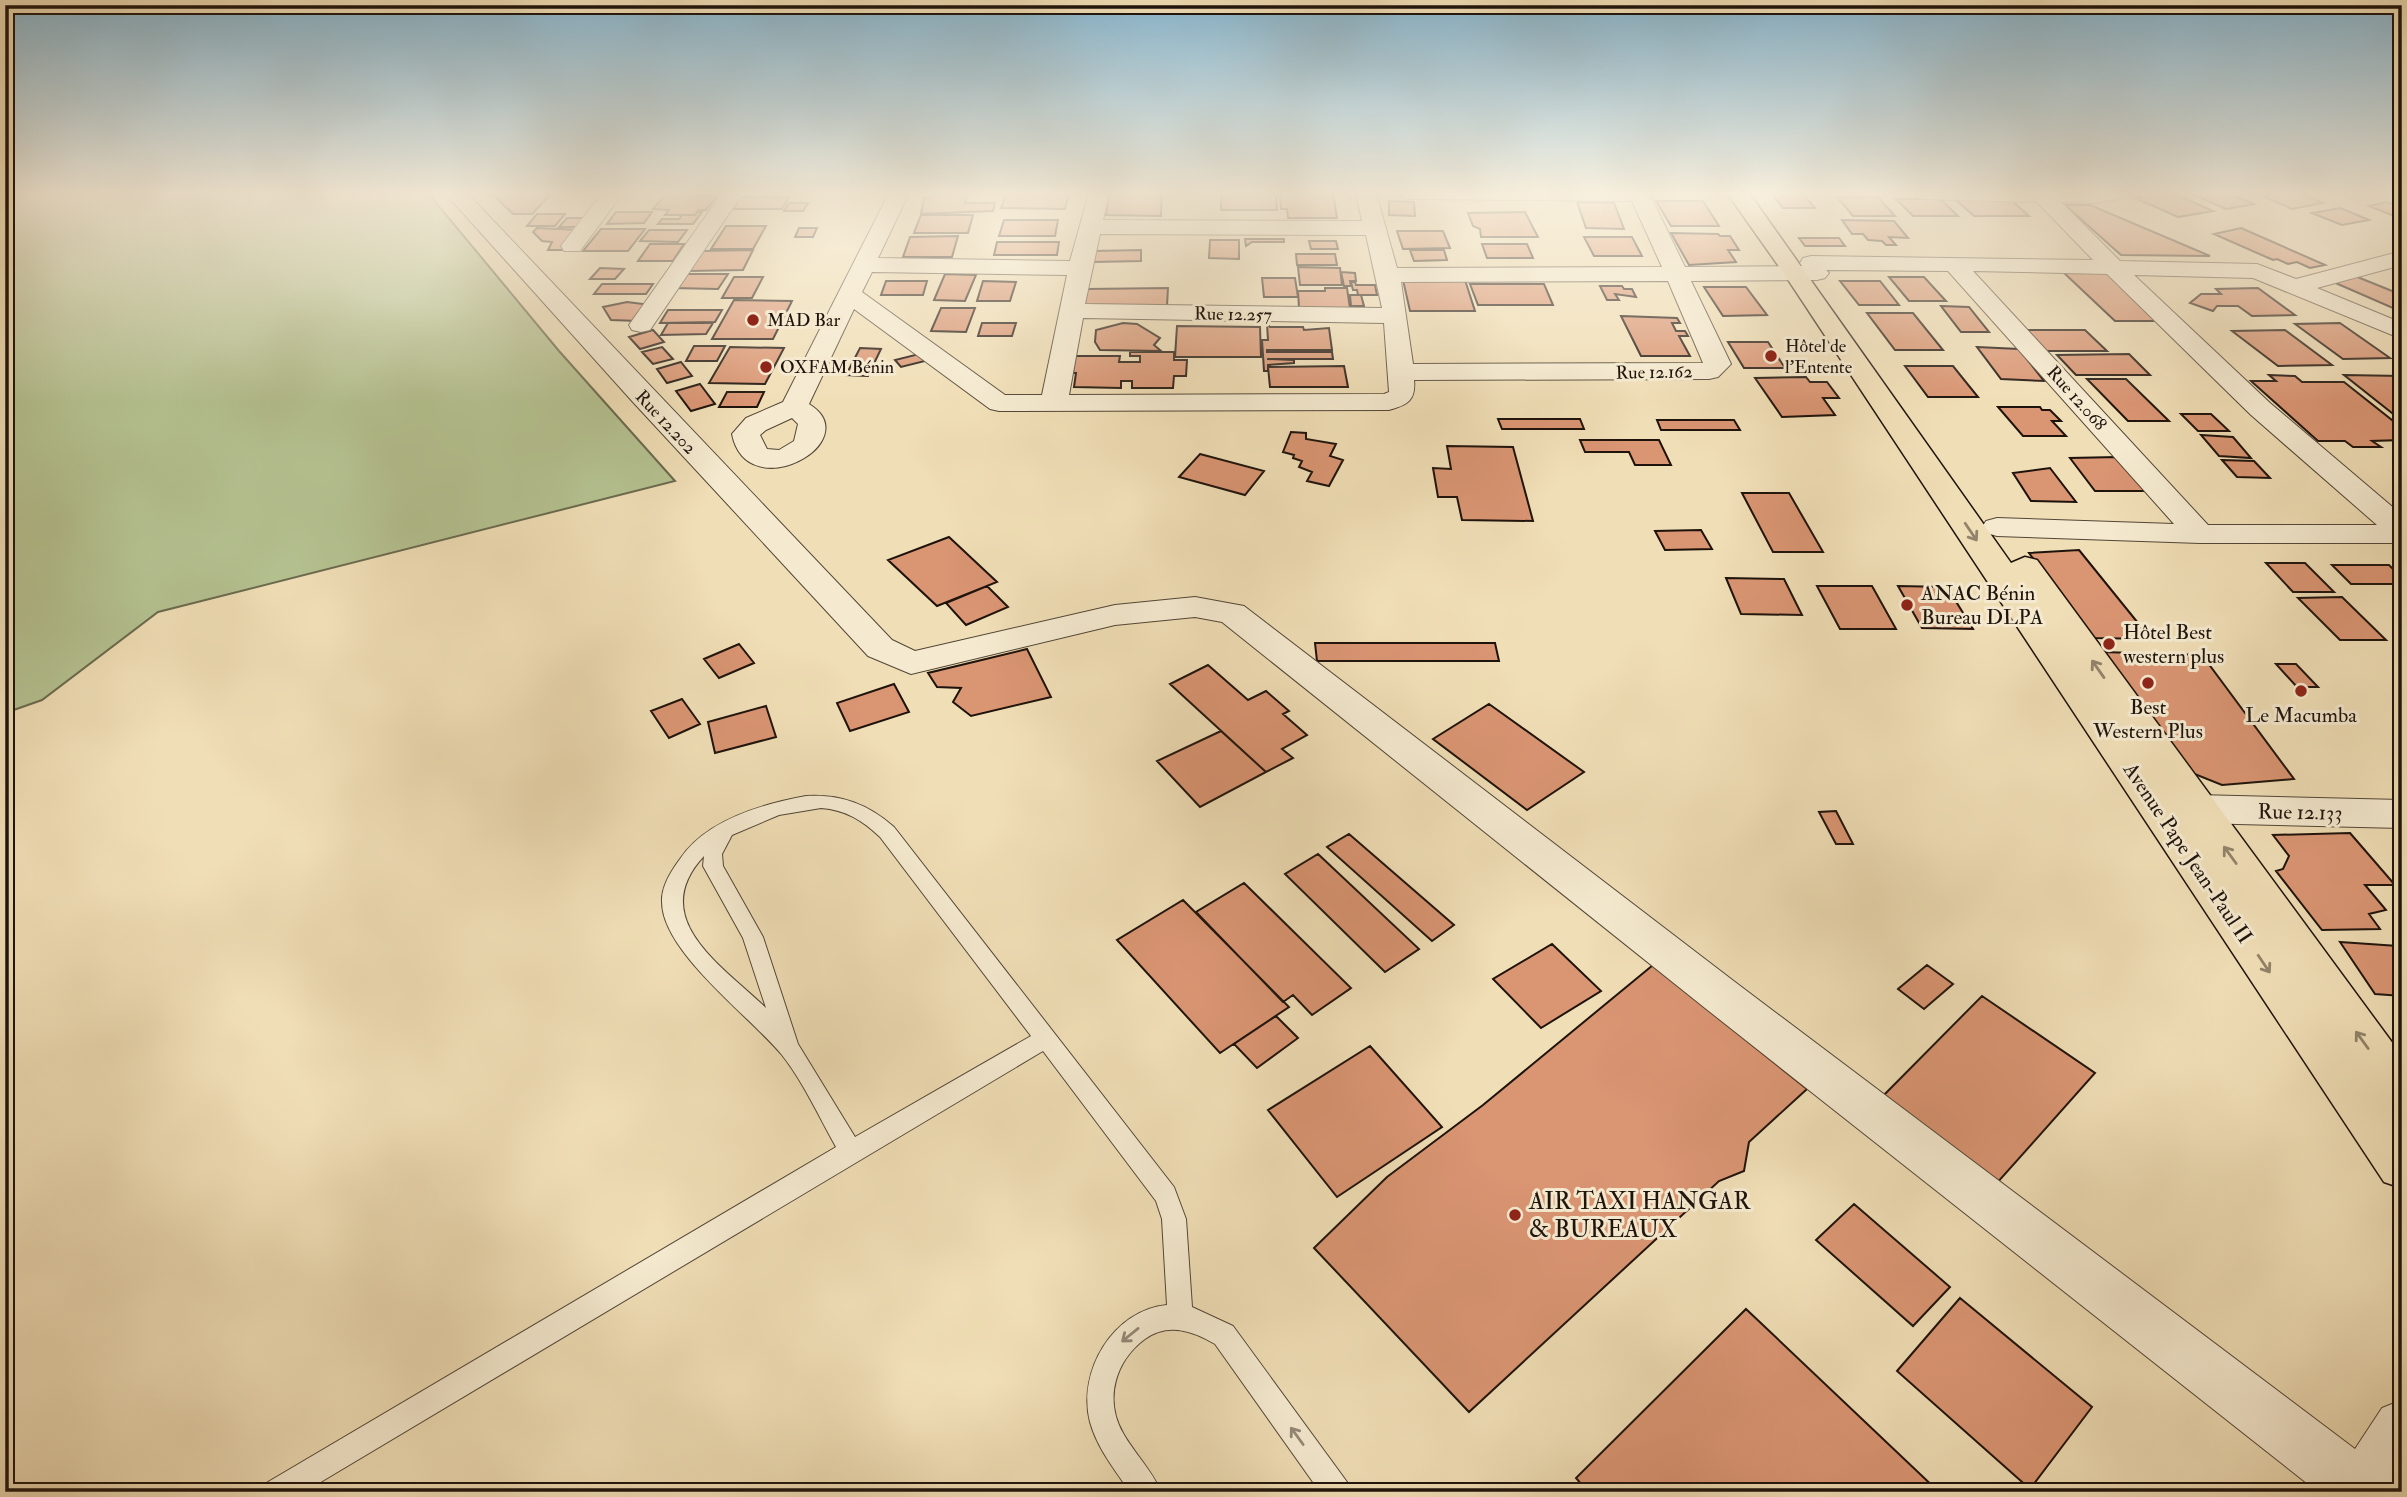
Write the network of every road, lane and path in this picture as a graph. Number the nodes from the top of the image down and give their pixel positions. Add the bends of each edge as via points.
1 (520, 263) edge
2 (684, 263) edge
3 (1081, 263) edge
4 (1384, 263) edge
5 (1672, 263) edge
6 (1802, 263) edge
7 (1803, 263) edge
8 (2107, 263) edge
9 (2384, 263) edge
10 (1954, 264) junction
11 (864, 265) joint
12 (1080, 268) junction
13 (2112, 268) junction
14 (1808, 270) junction
15 (1676, 272) junction
16 (1388, 275) junction
17 (2297, 286) junction
18 (850, 294) junction
19 (1072, 311) junction
20 (1395, 316) junction
21 (641, 325) dead end
22 (2402, 332) edge
23 (1401, 372) junction
24 (1054, 404) junction
25 (794, 407) dead end
26 (1997, 527) junction
27 (2402, 532) edge
28 (2200, 534) junction
29 (2197, 809) junction
30 (2402, 814) edge
31 (734, 826) junction
32 (1046, 1038) junction
33 (790, 1049) junction
34 (2402, 1095) edge
35 (851, 1151) junction
36 (2402, 1165) edge
37 (1180, 1317) junction
38 (2402, 1428) edge
39 (2360, 1491) edge
40 (278, 1492) edge
41 (1147, 1492) edge
42 (1337, 1492) edge

1 - 39 street, Rue 12.202 via 880,648 911,663 1115,615 1195,607 1232,613
2 - 21 street
3 - 12 street
4 - 16 street
5 - 15 street, Rue 12.162
6 - 14 main road, Avenue Pape Jean-Paul II
7 - 14 main road, Avenue Pape Jean-Paul II
8 - 13 street
9 - 17 street
10 - 13 street
10 - 14 street
10 - 28 street, Rue 12.068
11 - 12 street
11 - 18 street
12 - 19 street
13 - 17 street via 2257,271
13 - 27 street via 2266,415
14 - 15 street
14 - 26 main road, Avenue Pape Jean-Paul II
14 -> 36 main road, Avenue Pape Jean-Paul II
15 - 16 street
15 - 23 street, Rue 12.162 via 1718,364 1709,371
16 - 20 street
17 - 22 street
18 - 24 street via 999,403
18 - 25 street
19 - 20 street, Rue 12.257
19 - 24 street
20 - 23 street
23 - 24 street via 1402,395 1389,402
26 - 28 street
29 -> 26 main road, Avenue Pape Jean-Paul II
27 - 28 street
29 - 30 street, Rue 12.133
34 -> 29 main road, Avenue Pape Jean-Paul II
31 - 32 lane via 792,804 822,801 849,805 872,816
31 - 33 lane via 720,837 713,866 753,937
31 - 33 lane via 687,861 675,883 671,906 678,927 702,961
32 - 35 lane
32 - 37 lane via 1166,1195 1174,1219
33 - 35 lane
35 - 40 lane
37 -> 41 lane via 1155,1320 1133,1331 1115,1349 1104,1372 1100,1397 1104,1423
42 -> 37 lane via 1224,1335
38 - 39 street

